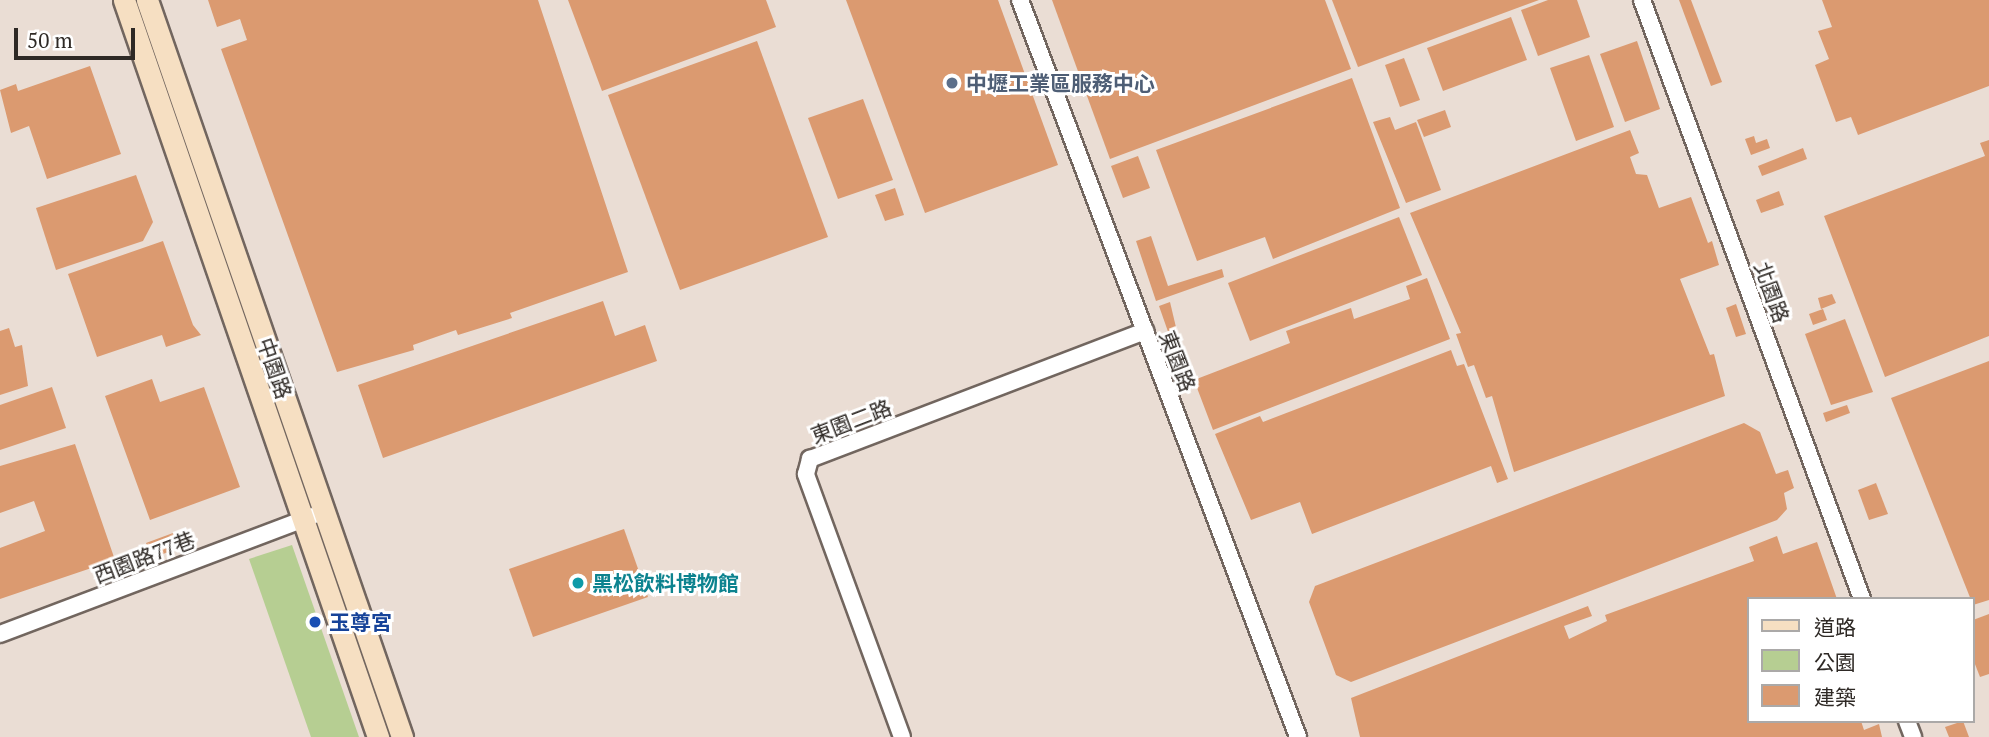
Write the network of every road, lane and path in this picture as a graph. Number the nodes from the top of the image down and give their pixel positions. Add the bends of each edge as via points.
1 (124, 0) edge
2 (147, 0) edge
3 (1020, 0) edge
4 (1642, 0) edge
5 (1144, 331) junction
6 (324, 511) junction
7 (303, 519) junction
8 (1861, 597) edge
9 (0, 634) edge
10 (378, 737) edge
11 (402, 737) edge
12 (902, 737) edge
13 (1298, 737) edge

1 - 7 main road, 中園路
2 - 6 main road, 中園路
3 - 5 street, 東園路
4 - 8 street, 北園路
5 - 12 street, 東園二路 via 810,459 806,474
5 - 13 street, 東園路
6 - 7 street, 西園路77巷
6 - 11 main road, 中園路
7 - 9 street, 西園路77巷
7 - 10 main road, 中園路

